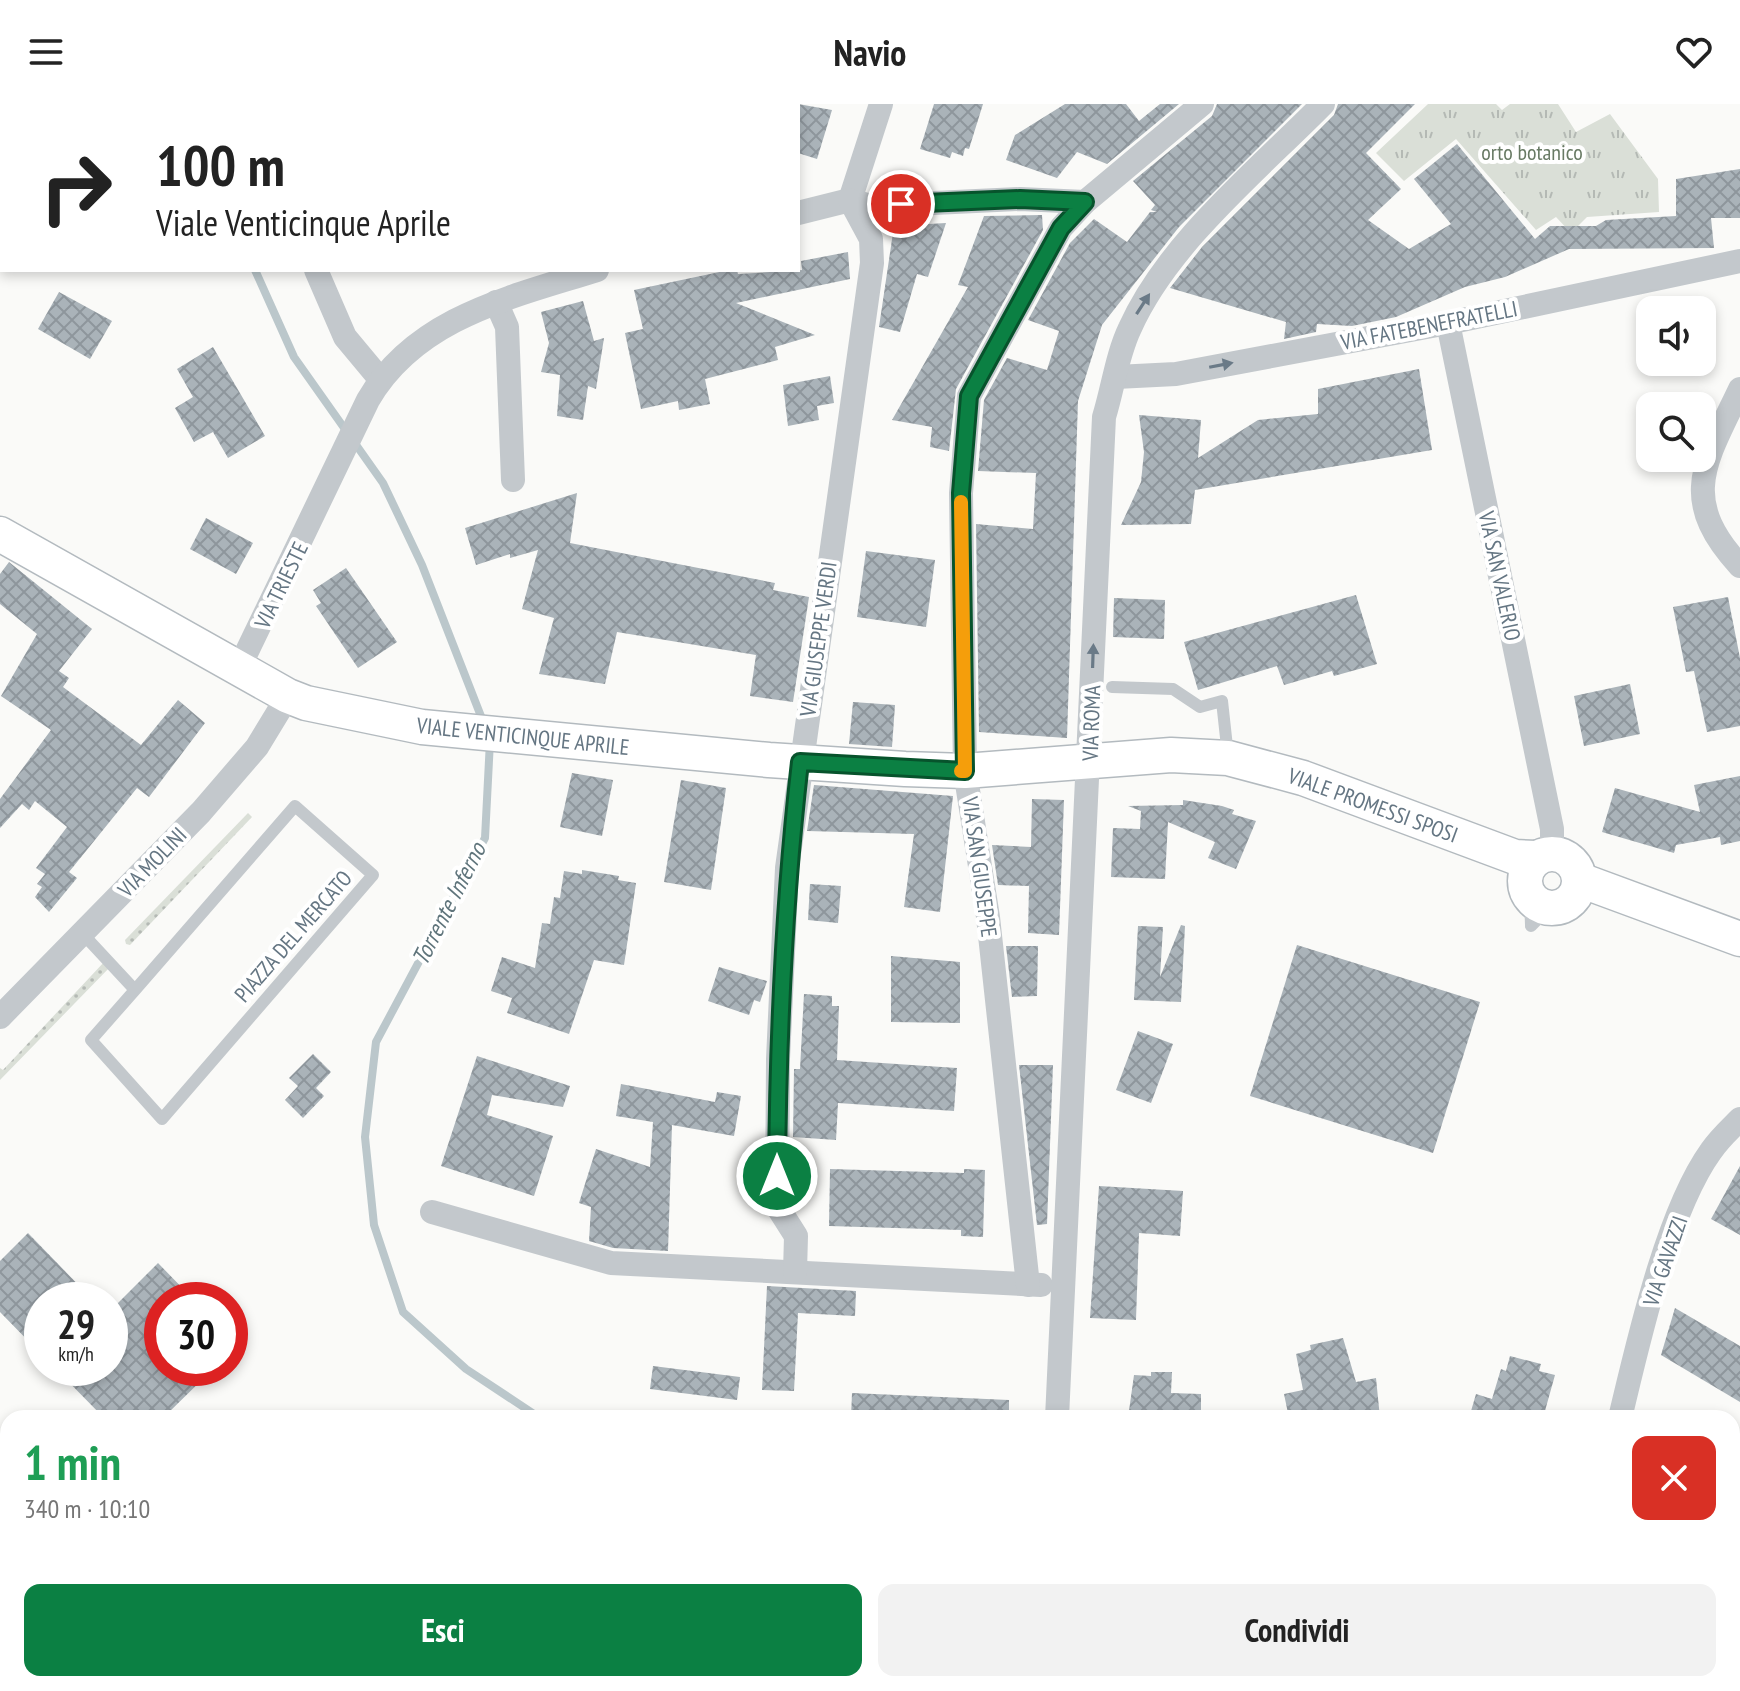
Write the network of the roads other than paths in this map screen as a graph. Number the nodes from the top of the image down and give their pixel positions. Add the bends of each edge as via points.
1 (881, 104) edge
2 (1202, 104) edge
3 (1323, 104) edge
4 (850, 200) junction
5 (1085, 202) junction
6 (800, 212) edge
7 (1740, 261) edge
8 (317, 272) edge
9 (591, 272) edge
10 (496, 302) junction
11 (1448, 323) junction
12 (1116, 377) junction
13 (1740, 389) edge
14 (374, 390) junction
15 (513, 480) dead end
16 (0, 534) edge
17 (1740, 566) edge
18 (240, 666) junction
19 (1112, 687) dead end
20 (288, 696) junction
21 (1228, 758) junction
22 (800, 762) junction
23 (1090, 762) junction
24 (965, 771) junction
25 (1553, 873) junction
26 (82, 933) junction
27 (1740, 939) edge
28 (135, 990) junction
29 (0, 1017) edge
30 (1740, 1119) edge
31 (432, 1212) dead end
32 (795, 1272) junction
33 (1028, 1285) junction
34 (1064, 1287) junction
35 (1057, 1410) edge
36 (1622, 1410) edge

1 - 4 street
2 - 5 street, VIA SAN GIUSEPPE
12 -> 3 street, VIA ROMA via 1129,329 1178,254
4 - 5 street via 871,206 1020,199
4 - 6 street
4 - 22 street, VIA GIUSEPPE VERDI via 871,239 872,263
5 - 24 street, VIA SAN GIUSEPPE via 1061,228 969,396 961,493
7 - 11 street, VIA FATEBENEFRATELLI
8 - 14 street
9 - 10 street
10 - 14 street via 443,324
10 - 15 street via 507,327
12 -> 11 street, VIA FATEBENEFRATELLI via 1176,374
11 - 25 street, VIA SAN VALERIO
23 -> 12 street, VIA ROMA via 1102,429
13 - 17 street via 1707,457 1702,486 1712,534
14 - 18 street, VIA TRIESTE
16 - 18 main road, VIALE VENTICINQUE APRILE
18 - 20 main road, VIALE VENTICINQUE APRILE
19 - 21 lane via 1173,689 1200,707 1222,701
20 - 22 main road, VIALE VENTICINQUE APRILE via 422,727
20 - 26 street, VIA MOLINI via 257,747 201,812
21 - 23 main road, VIALE PROMESSI SPOSI via 1171,755
21 - 25 main road, VIALE PROMESSI SPOSI via 1315,782
22 - 24 main road, VIALE VENTICINQUE APRILE
22 - 32 street, VIA GIUSEPPE VERDI via 787,868 777,1074 777,1206 796,1236
23 - 24 main road, VIALE VENTICINQUE APRILE
23 - 34 street, VIA ROMA
24 - 33 street, VIA SAN GIUSEPPE via 988,917
25 - 27 main road, VIALE PROMESSI SPOSI
26 - 28 lane
26 - 29 street, VIA MOLINI
28 - 28 lane, PIAZZA DEL MERCATO via 91,1040 162,1119 373,875 295,806
30 - 36 street, VIA GAVAZZI via 1707,1157 1680,1216 1651,1299
31 - 32 street via 611,1263
32 - 33 street
33 - 34 street
34 - 35 street, VIA ROMA

